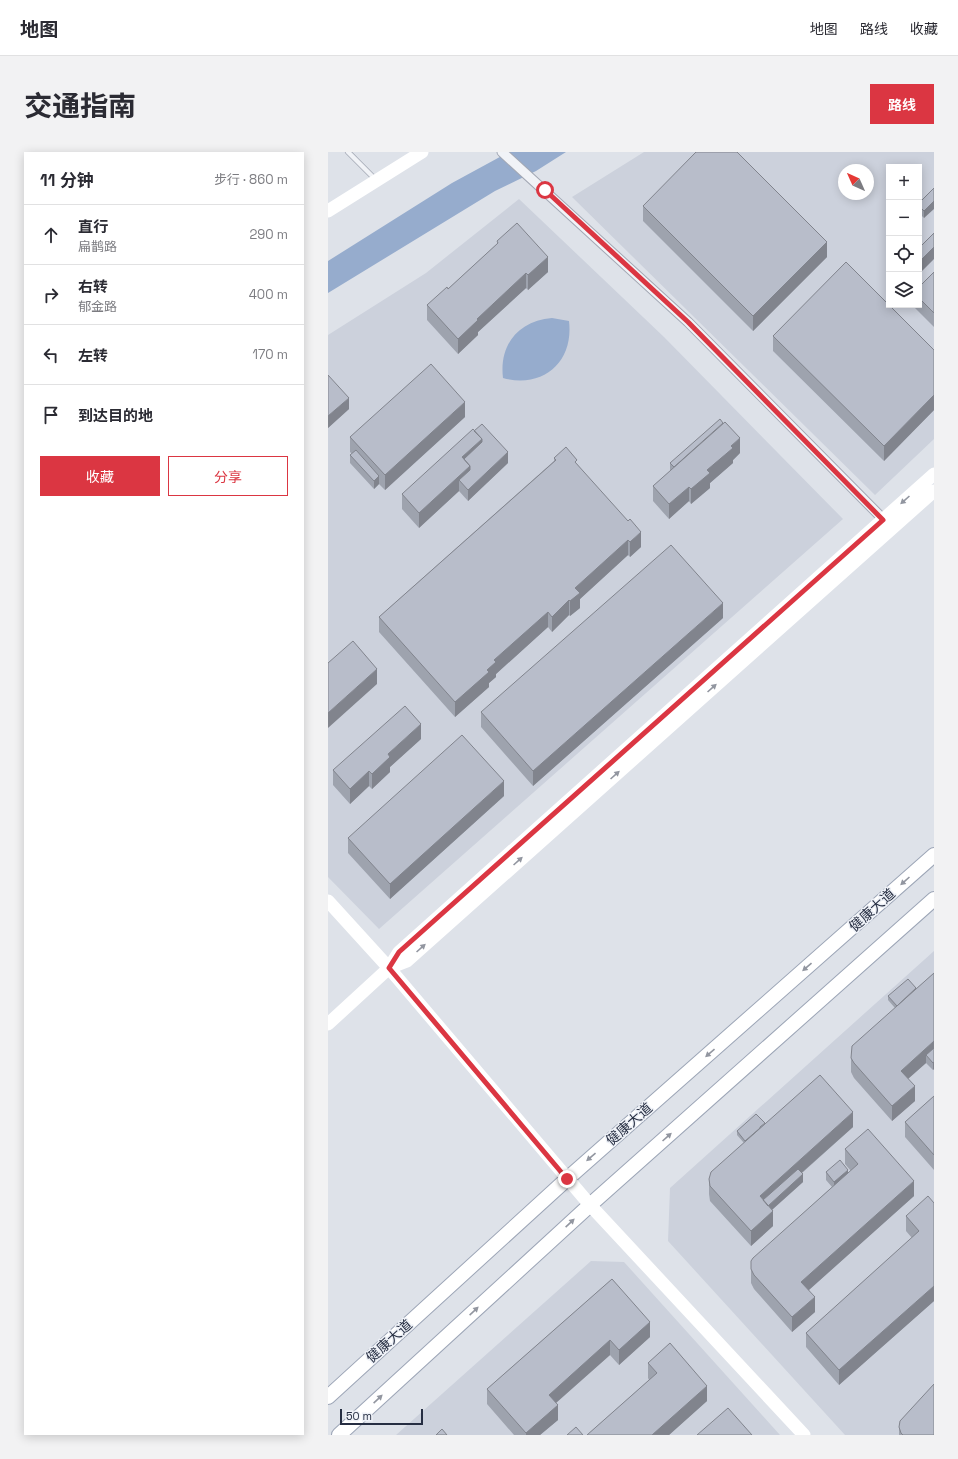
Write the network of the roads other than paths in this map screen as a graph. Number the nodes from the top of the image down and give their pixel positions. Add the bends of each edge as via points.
1 (348, 152) edge
2 (422, 152) edge
3 (502, 152) edge
4 (376, 180) junction
5 (328, 212) edge
6 (934, 474) edge
7 (934, 491) edge
8 (887, 524) junction
9 (934, 855) edge
10 (934, 899) edge
11 (328, 901) edge
12 (389, 968) junction
13 (328, 1024) edge
14 (567, 1179) junction
15 (590, 1205) junction
16 (328, 1397) edge
17 (339, 1435) edge
18 (804, 1435) edge

1 - 4 lane
2 - 4 street
3 - 8 street via 688,322
4 - 5 street
6 -> 8 street
7 - 8 street
8 - 12 street via 407,961
9 -> 14 main road, 健康大道
15 -> 10 main road
11 - 12 street
12 - 13 street
12 - 14 street
14 - 15 street
14 - 16 main road, 健康大道
17 -> 15 main road
15 - 18 street

